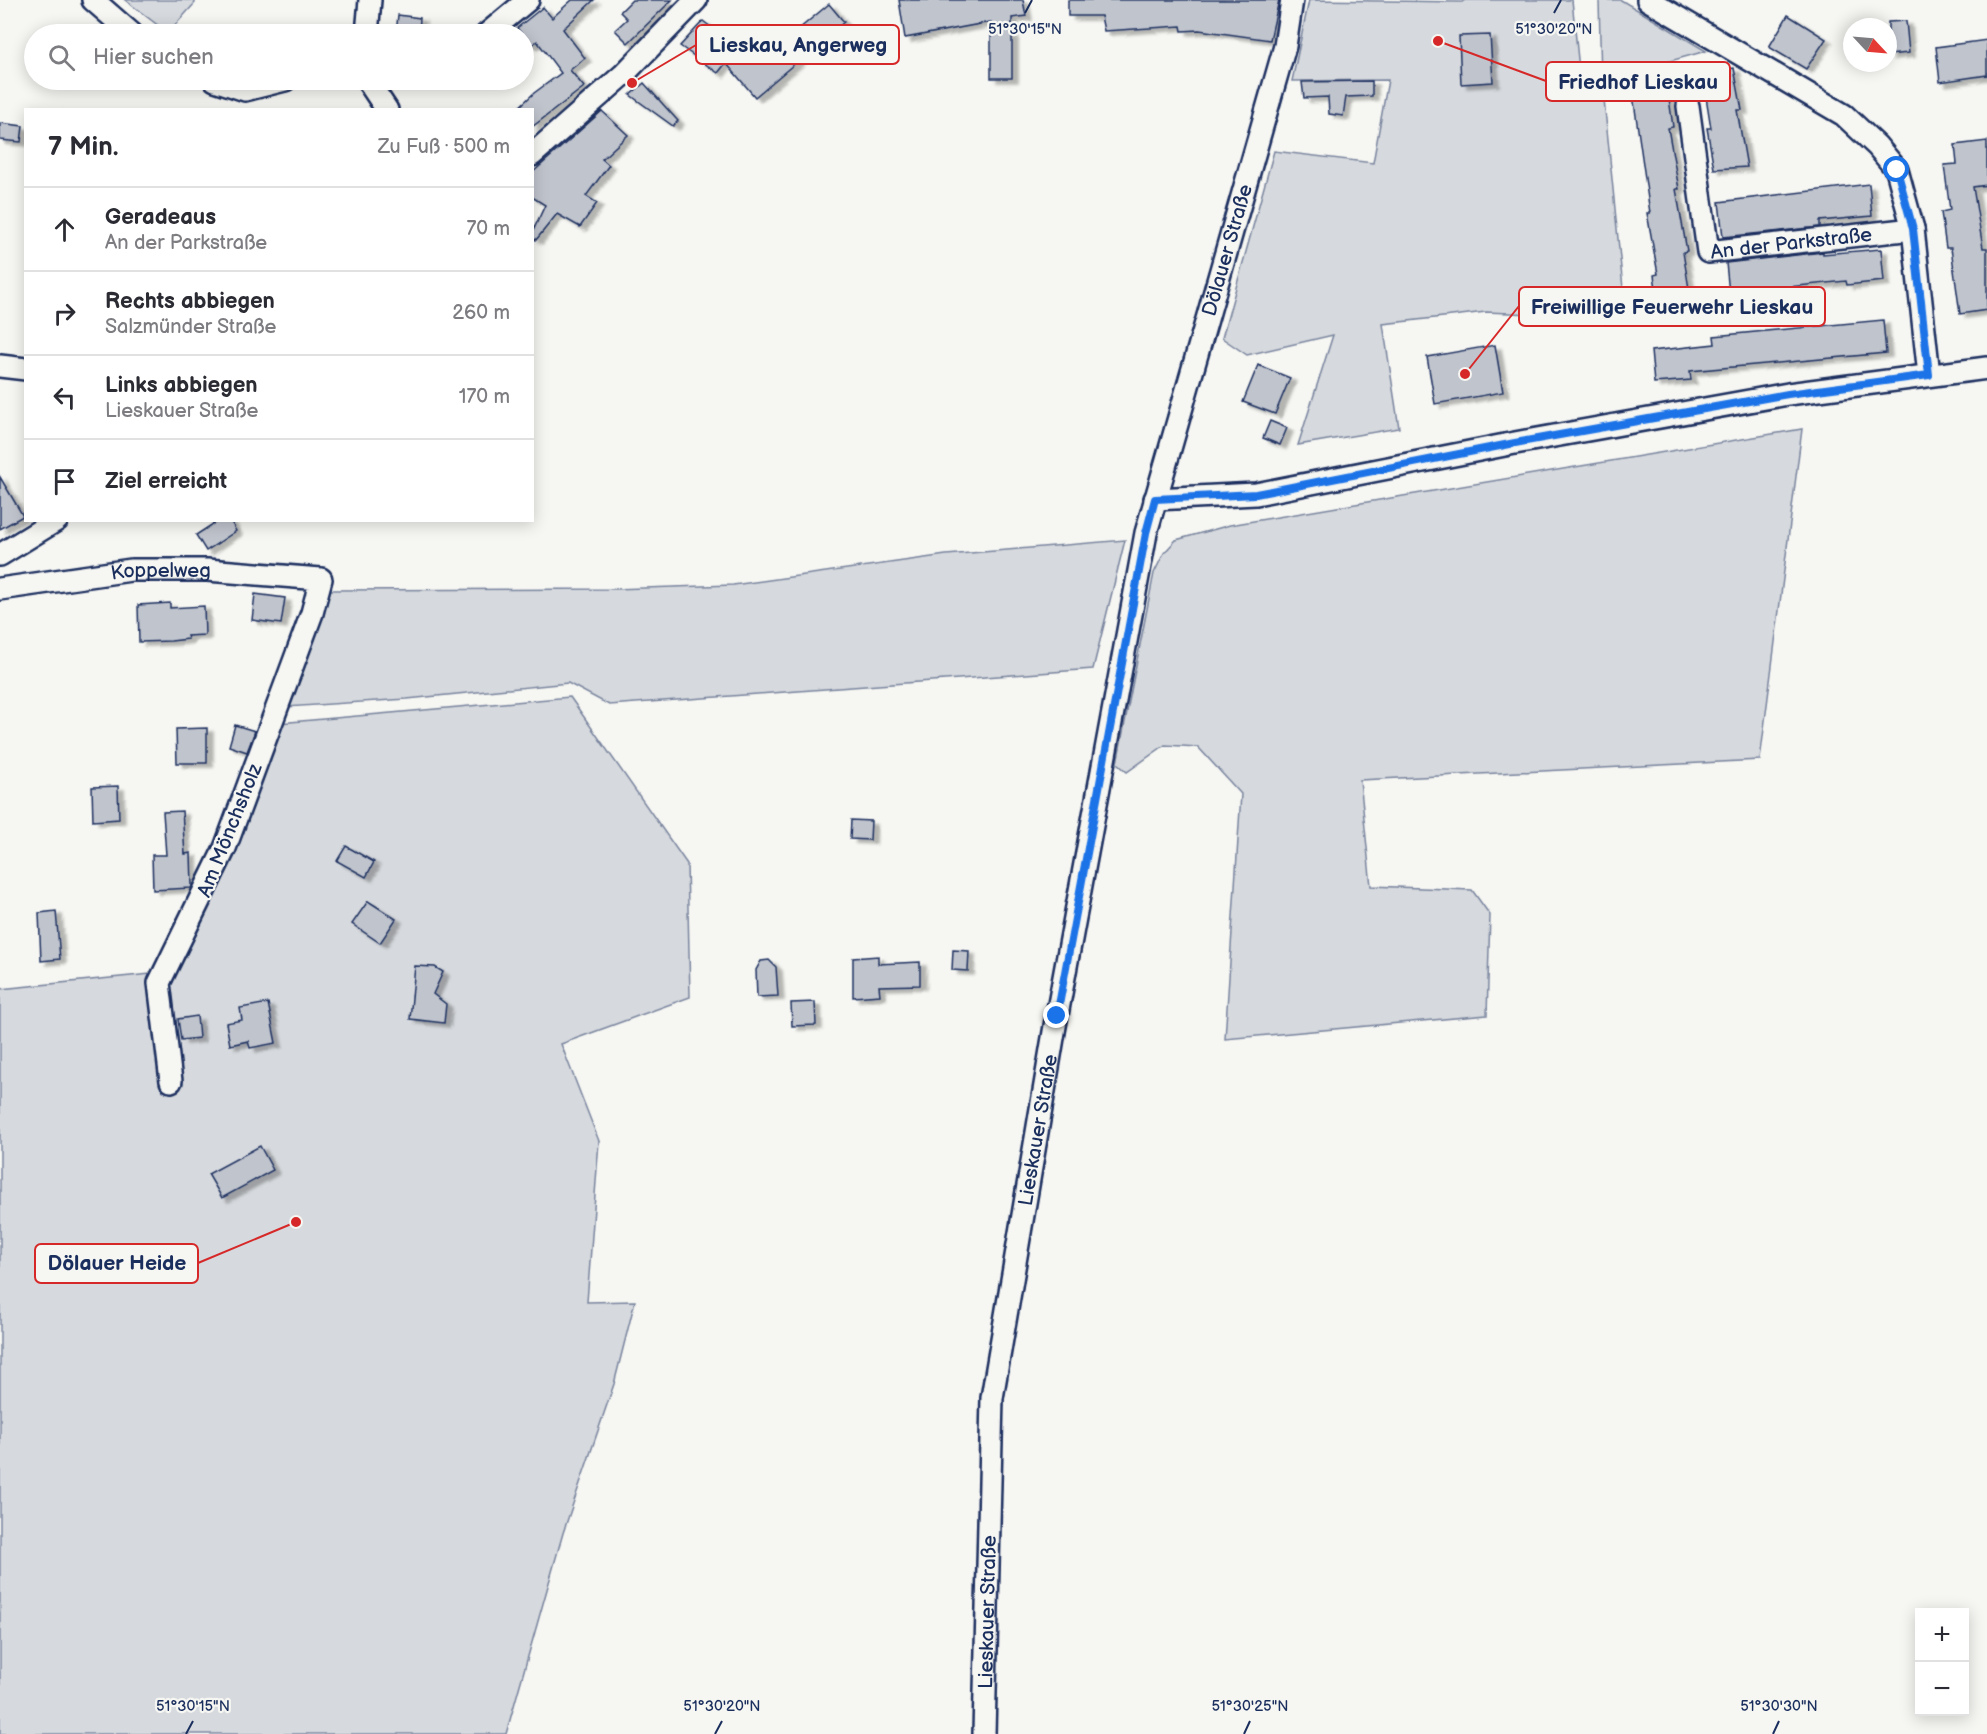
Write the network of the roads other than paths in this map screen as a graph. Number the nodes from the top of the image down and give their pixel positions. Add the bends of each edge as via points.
1 (93, 0) edge
2 (370, 0) edge
3 (528, 0) edge
4 (696, 0) edge
5 (1292, 0) edge
6 (1651, 1) edge
7 (121, 24) edge
8 (368, 24) edge
9 (499, 24) edge
10 (374, 90) edge
11 (1688, 106) dead end
12 (386, 108) edge
13 (534, 153) edge
14 (1913, 229) junction
15 (0, 366) edge
16 (1987, 368) edge
17 (24, 369) edge
18 (1929, 375) junction
19 (1155, 499) junction
20 (54, 522) edge
21 (0, 555) edge
22 (321, 579) joint
23 (0, 590) edge
24 (171, 1081) dead end
25 (984, 1734) edge

1 - 7 street
2 - 8 street
3 - 9 street
4 - 13 street via 623,75
5 - 19 street, Dölauer Straße via 1285,46
6 - 14 street via 1844,116 1897,170
10 - 12 street
11 - 14 street, An der Parkstraße via 1708,252
14 - 18 street
15 - 17 street
16 - 18 street
18 - 19 street via 1776,396 1256,494
19 - 25 street, Lieskauer Straße via 1055,1026 992,1398
20 - 21 street
22 - 23 street, Koppelweg via 207,570 131,570
22 - 24 street, Am Mönchsholz via 225,848 159,983

